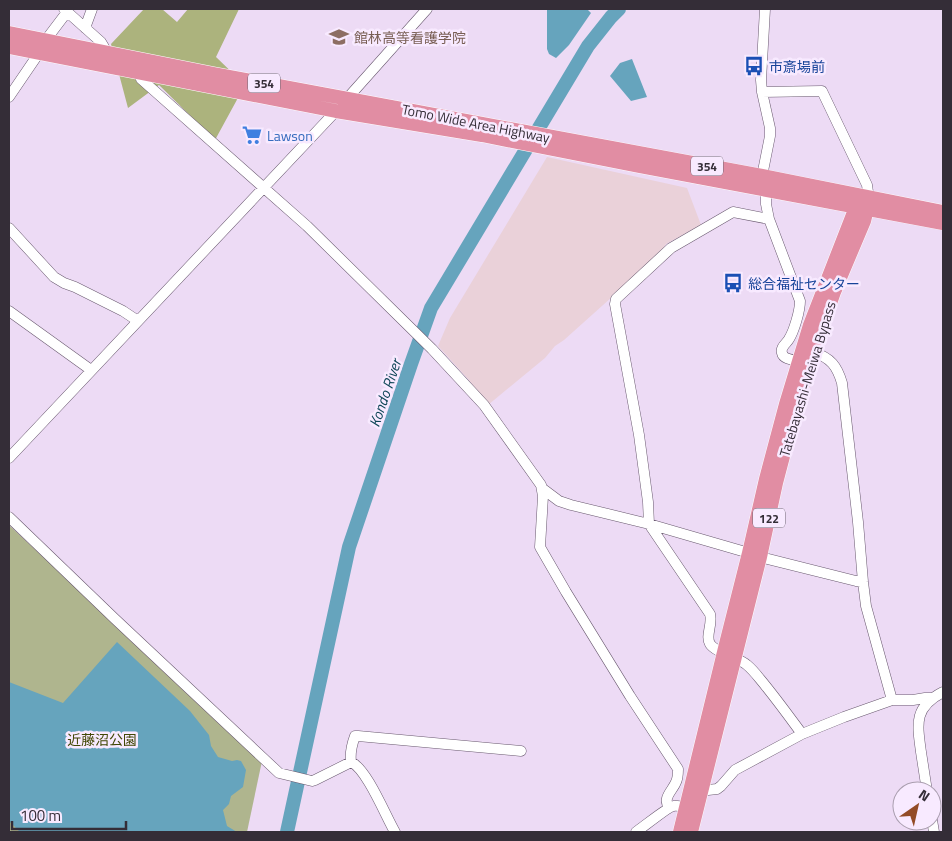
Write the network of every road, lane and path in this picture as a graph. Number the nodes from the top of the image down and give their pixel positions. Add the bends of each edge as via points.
1 (92, 9) edge
2 (427, 9) edge
3 (764, 9) edge
4 (65, 10) edge
5 (85, 28) junction
6 (9, 34) edge
7 (45, 41) junction
8 (9, 46) edge
9 (104, 52) junction
10 (39, 53) junction
11 (140, 72) junction
12 (762, 92) junction
13 (9, 97) edge
14 (347, 99) junction
15 (336, 111) junction
16 (518, 137) junction
17 (764, 183) junction
18 (264, 189) junction
19 (864, 204) junction
20 (943, 212) edge
21 (769, 219) junction
22 (943, 222) edge
23 (9, 228) edge
24 (9, 311) edge
25 (138, 320) junction
26 (813, 352) junction
27 (798, 362) junction
28 (91, 370) junction
29 (9, 458) edge
30 (543, 489) junction
31 (9, 517) edge
32 (649, 524) junction
33 (755, 555) junction
34 (863, 582) junction
35 (729, 655) junction
36 (943, 692) edge
37 (932, 698) junction
38 (892, 700) junction
39 (913, 700) junction
40 (918, 720) junction
41 (802, 734) junction
42 (521, 751) dead end
43 (351, 762) junction
44 (926, 781) edge
45 (701, 789) junction
46 (669, 807) junction
47 (686, 808) junction
48 (395, 832) edge
49 (636, 832) edge
50 (680, 832) edge
51 (691, 832) edge

1 - 5 street
2 - 14 street
3 - 12 street
4 - 5 street
4 - 7 street
5 - 9 street via 101,42
6 - 7 highway, Tomo Wide Area Highway / 354
7 - 9 highway, Tomo Wide Area Highway / 354
8 - 10 highway, Tomo Wide Area Highway / 354
9 - 14 highway, Tomo Wide Area Highway / 354
10 - 11 highway, Tomo Wide Area Highway / 354
10 - 13 street
11 - 15 highway, Tomo Wide Area Highway / 354
11 - 18 street via 141,79
12 - 17 street via 770,128
12 - 19 street via 822,92 867,184
14 - 15 street
14 - 16 highway, Tomo Wide Area Highway / 354
15 - 16 highway, Tomo Wide Area Highway / 354 via 482,135
15 - 18 street
16 - 17 highway, Tomo Wide Area Highway / 354 via 639,166
17 - 19 highway, Tomo Wide Area Highway / 354
17 - 21 street
18 - 25 street
18 - 30 street via 410,326 484,405
19 - 20 highway, Tomo Wide Area Highway / 354
19 - 22 highway, Tomo Wide Area Highway / 354
19 - 26 highway, Tatebayashi-Meiwa Bypass / 122 via 864,221
19 - 27 highway, Tatebayashi-Meiwa Bypass / 122 via 824,287
21 - 27 street via 800,301 790,337 781,352 784,357
21 - 32 street via 733,212 671,248 615,301 639,435
23 - 25 street via 54,277
24 - 28 street
25 - 28 street
26 - 33 highway, Tatebayashi-Meiwa Bypass / 122
26 - 34 street via 832,362 842,384
27 - 33 highway, Tatebayashi-Meiwa Bypass / 122 via 766,479
28 - 29 street
30 - 32 street via 571,505
30 - 46 street via 540,547 678,769 677,780 666,800
31 - 43 street via 282,774 315,780
32 - 33 street
32 - 35 street via 710,614 709,640 714,648
33 - 34 street
33 - 35 highway, Tatebayashi-Meiwa Bypass / 122
34 - 38 street via 866,606
35 - 41 street via 749,666
35 - 45 highway, Tatebayashi-Meiwa Bypass / 122
35 - 47 highway, Tatebayashi-Meiwa Bypass / 122
36 - 37 street
37 - 39 street
37 - 40 street
38 - 39 street
38 - 41 street
39 - 40 street
40 - 44 street
41 - 45 street via 735,770 721,786 713,790
42 - 43 street via 355,736
43 - 48 street via 357,765
45 - 51 highway, Tatebayashi-Meiwa Bypass / 122
46 - 47 street
46 - 49 street
47 - 50 highway, Tatebayashi-Meiwa Bypass / 122

